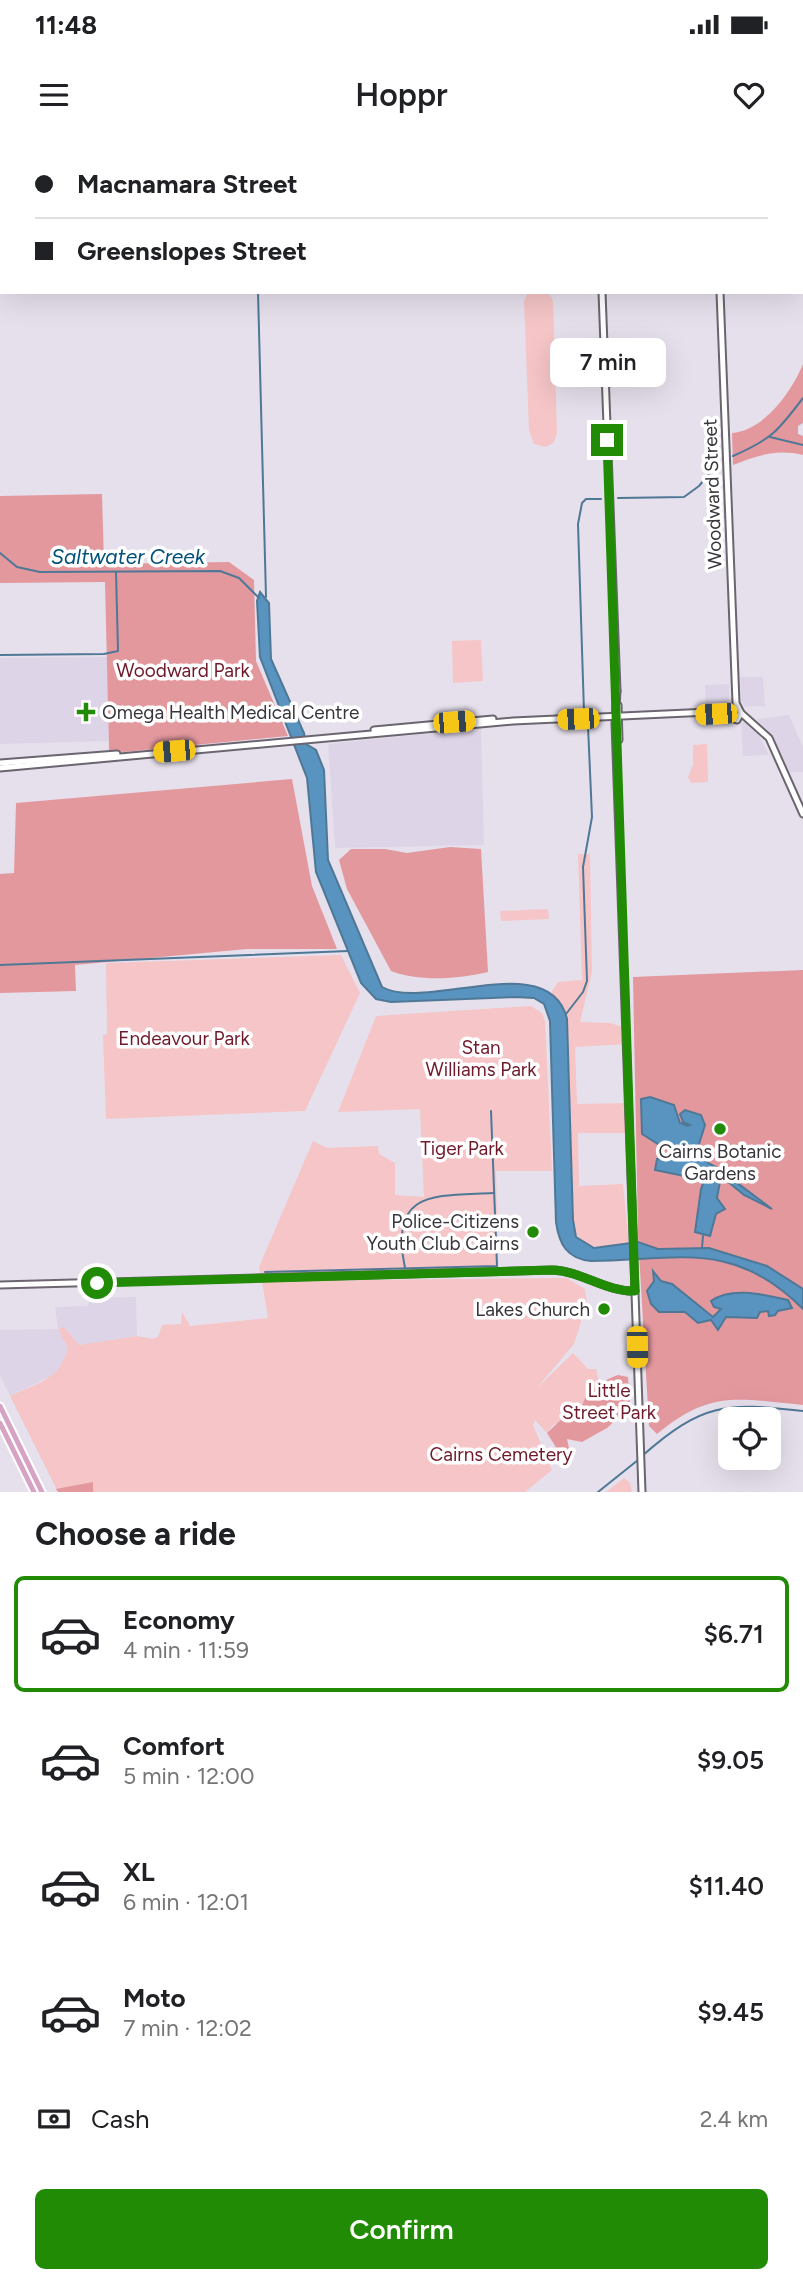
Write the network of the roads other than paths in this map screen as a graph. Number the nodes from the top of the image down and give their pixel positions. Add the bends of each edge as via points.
1 (602, 294) edge
2 (720, 294) edge
3 (736, 713) junction
4 (617, 718) junction
5 (131, 755) junction
6 (0, 763) edge
7 (0, 768) edge
8 (803, 814) edge
9 (0, 1285) edge
10 (635, 1291) junction
11 (0, 1406) edge
12 (0, 1423) edge
13 (649, 1485) dead end
14 (640, 1491) edge
15 (34, 1492) edge
16 (42, 1492) edge

1 - 4 street
2 - 3 street, Woodward Street
3 - 4 street
3 - 8 street via 751,720 768,738
4 - 5 street via 473,720
4 - 10 street
5 - 6 street via 89,754
5 - 7 street
9 - 10 street via 552,1270
10 - 14 street
11 - 16 main road
12 - 15 main road
13 - 14 street

